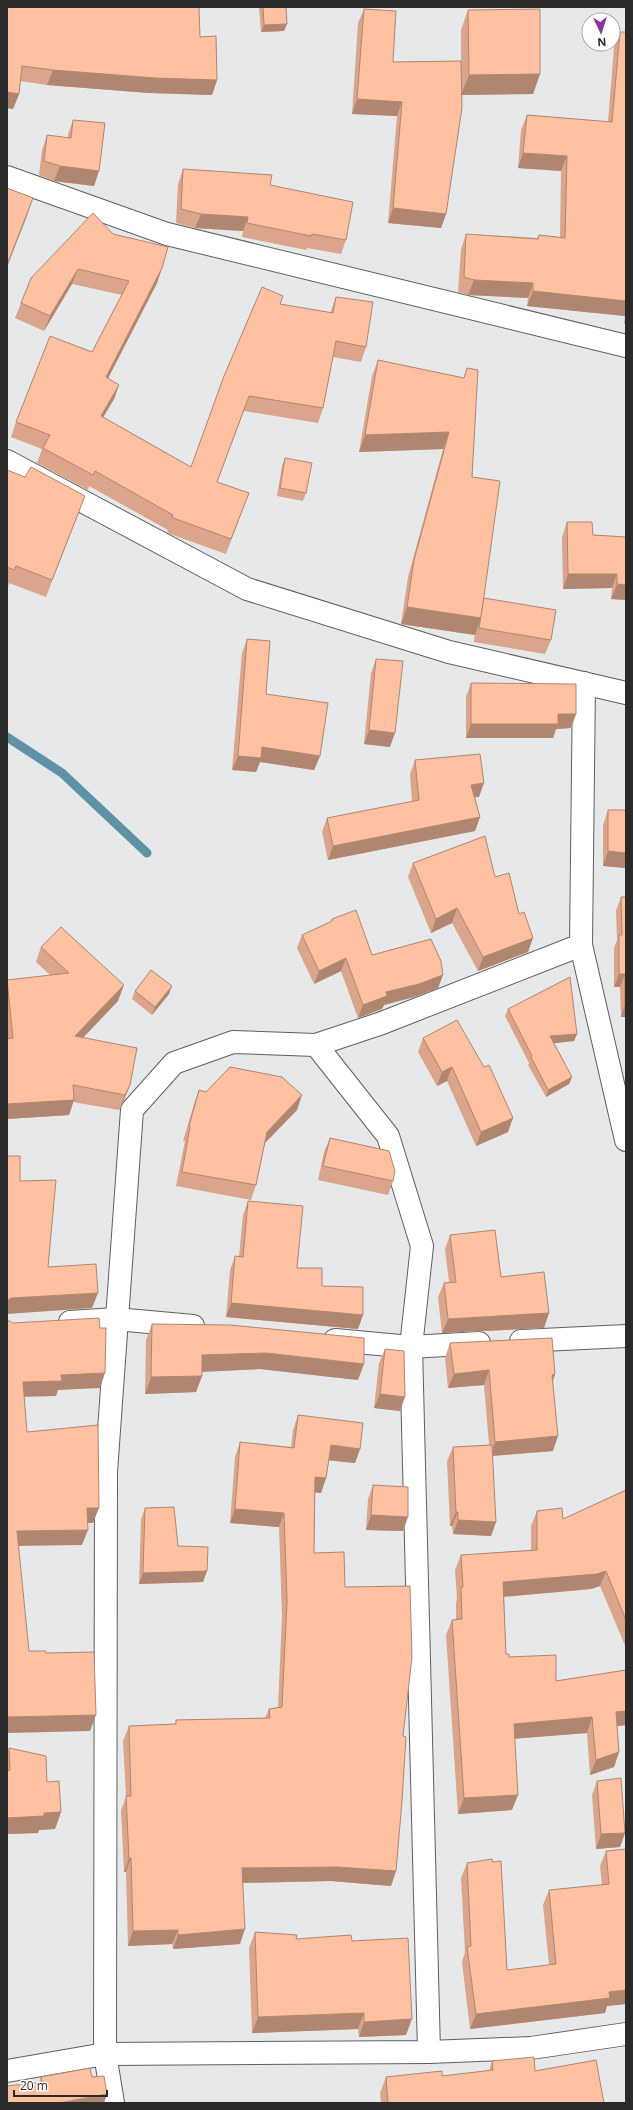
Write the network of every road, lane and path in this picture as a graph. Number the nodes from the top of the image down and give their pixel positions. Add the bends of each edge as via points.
1 (7, 177) edge
2 (626, 346) edge
3 (7, 461) edge
4 (584, 683) junction
5 (626, 693) edge
6 (581, 945) junction
7 (316, 1045) junction
8 (617, 1068) edge
9 (626, 1140) edge
10 (116, 1319) junction
11 (46, 1324) edge
12 (210, 1328) edge
13 (626, 1336) edge
14 (318, 1338) edge
15 (411, 1347) junction
16 (626, 2034) edge
17 (429, 2052) junction
18 (105, 2054) junction
19 (7, 2071) edge
20 (113, 2103) edge

1 - 2 street via 167,234
3 - 4 street via 247,589 449,652
4 - 5 street
4 - 6 street
6 - 7 street via 382,1023
6 - 8 street
7 - 10 street via 233,1042 174,1062 132,1110
7 - 15 street via 388,1136 422,1246
8 - 9 street
10 - 11 street
10 - 12 street
10 - 18 street via 106,1472
13 - 15 street
14 - 15 street
15 - 17 street
16 - 17 street via 531,2048
17 - 18 street
18 - 19 street
18 - 20 street

